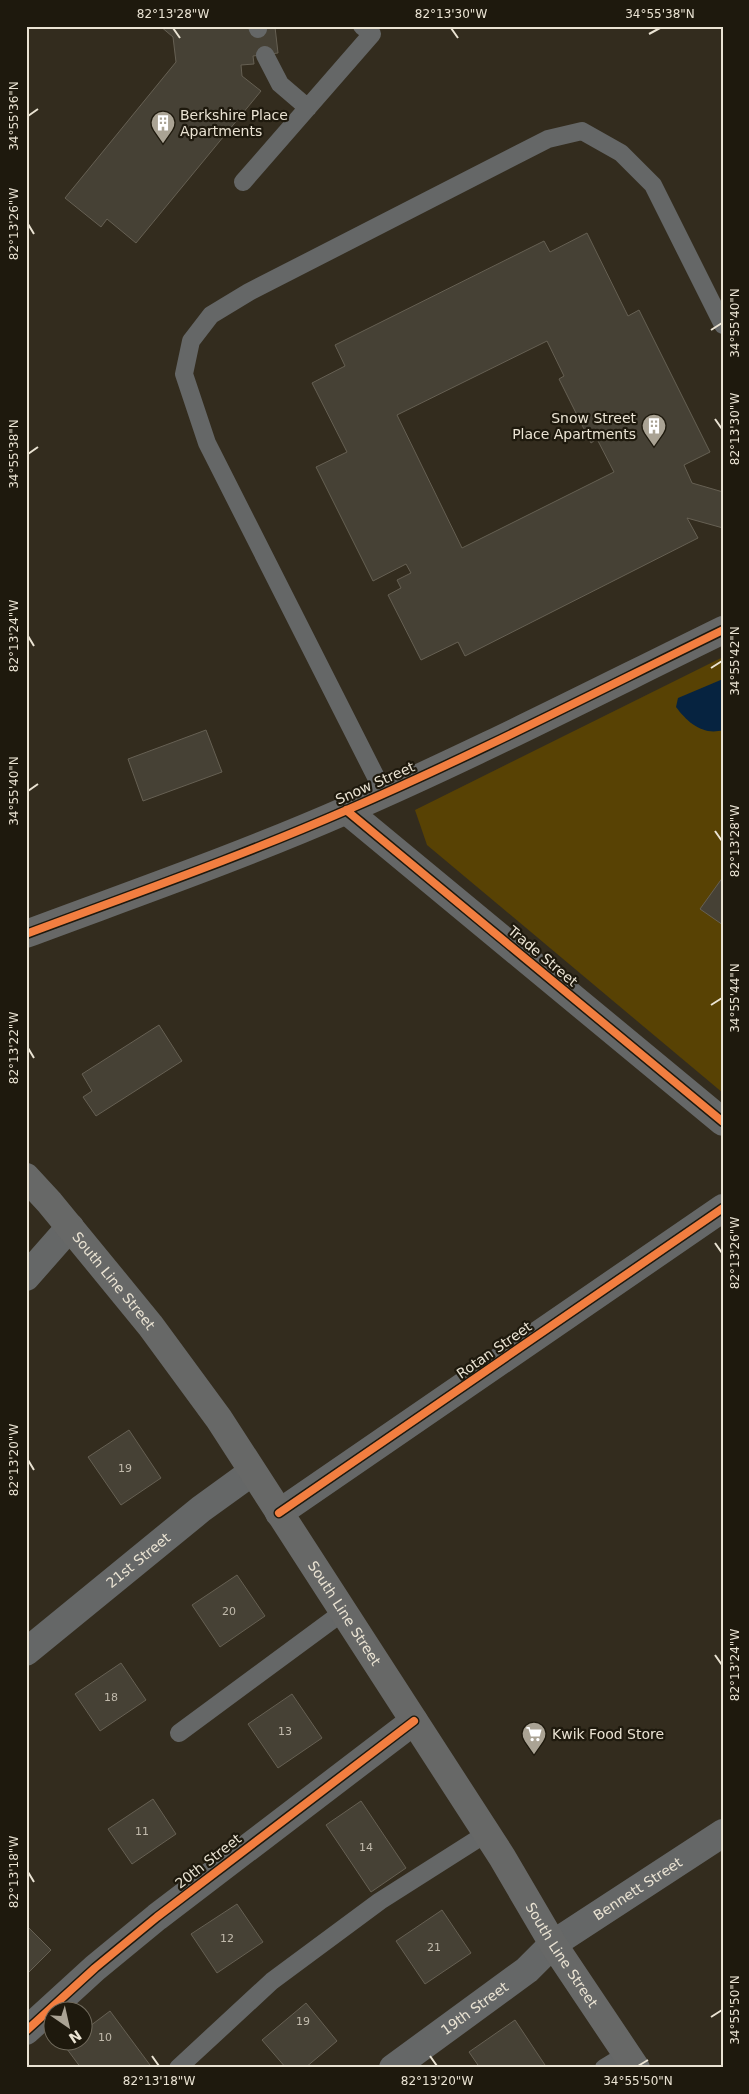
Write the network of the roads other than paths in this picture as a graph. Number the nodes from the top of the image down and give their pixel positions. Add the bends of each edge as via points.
1 (362, 26) edge
2 (265, 55) dead end
3 (308, 108) junction
4 (242, 182) dead end
5 (723, 325) edge
6 (723, 630) edge
7 (384, 793) junction
8 (346, 810) junction
9 (26, 934) edge
10 (723, 1122) edge
11 (26, 1177) edge
12 (723, 1208) edge
13 (70, 1227) junction
14 (26, 1277) edge
15 (252, 1472) junction
16 (279, 1513) junction
17 (343, 1612) junction
18 (26, 1652) edge
19 (414, 1721) junction
20 (179, 1733) dead end
21 (487, 1833) junction
22 (723, 1833) edge
23 (553, 1944) junction
24 (26, 2031) edge
25 (632, 2061) edge
26 (178, 2068) edge
27 (392, 2068) edge
28 (604, 2068) edge

1 - 3 lane via 372,34
2 - 3 lane via 280,84
3 - 4 lane
5 - 7 lane via 653,185 621,153 582,131 548,139 249,292 212,315 191,341 184,374 207,443
6 - 7 main road, Snow Street
7 - 8 main road, Snow Street
8 - 9 main road, Snow Street via 261,846
8 - 10 street, Trade Street
11 - 13 main road, South Line Street
12 - 16 street, Rotan Street
13 - 14 street
13 - 15 main road, South Line Street via 150,1325 219,1419
15 - 16 main road, South Line Street
15 - 18 street, 21st Street via 201,1509
16 - 17 main road, South Line Street
17 - 19 main road, South Line Street
17 - 20 lane
19 - 21 main road, South Line Street
19 - 24 street, 20th Street via 157,1917
21 - 23 main road, South Line Street
21 - 26 lane via 380,1901 272,1981
22 - 23 street, Bennett Street
23 - 25 main road, South Line Street
23 - 27 street, 19th Street via 527,1970
25 - 28 lane

